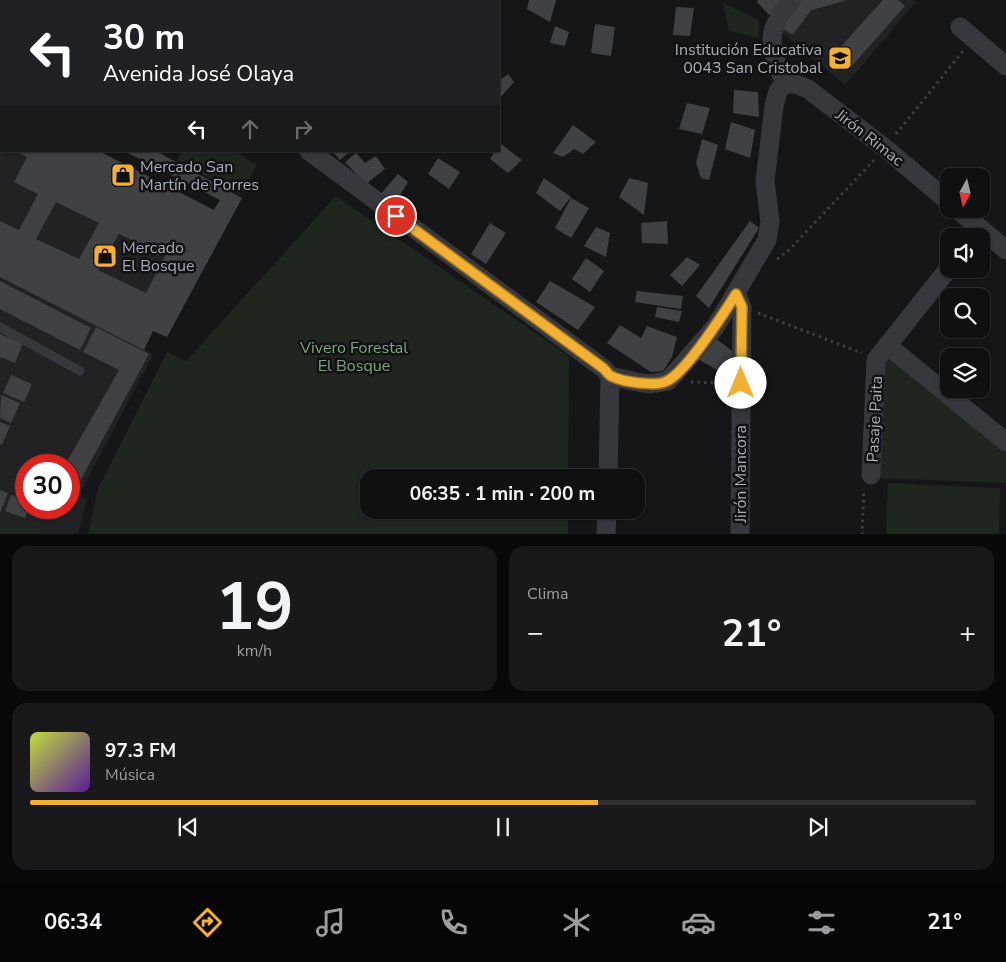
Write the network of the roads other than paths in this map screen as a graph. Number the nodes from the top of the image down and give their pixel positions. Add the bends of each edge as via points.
1 (792, 0) edge
2 (967, 33) road end
3 (1006, 66) edge
4 (785, 84) junction
5 (310, 152) edge
6 (940, 194) edge
7 (965, 218) edge
8 (974, 228) edge
9 (990, 240) edge
10 (1006, 250) edge
11 (941, 278) edge
12 (739, 300) junction
13 (0, 327) edge
14 (882, 352) junction
15 (80, 371) dead end
16 (610, 376) junction
17 (1006, 442) edge
18 (608, 469) edge
19 (871, 475) dead end
20 (607, 519) edge
21 (606, 534) edge
22 (740, 534) edge

1 - 4 street via 772,36 772,50
2 - 3 street
4 - 6 street, Jirón Rimac via 808,89
4 - 12 street via 776,96 766,172 767,240
5 - 16 street
7 - 8 street
9 - 10 street
11 - 14 street
12 - 16 street via 668,381 649,384
12 - 22 street, Jirón Mancora
13 - 15 lane
14 - 17 street
14 - 19 street, Pasaje Paita
16 - 18 street
20 - 21 street

